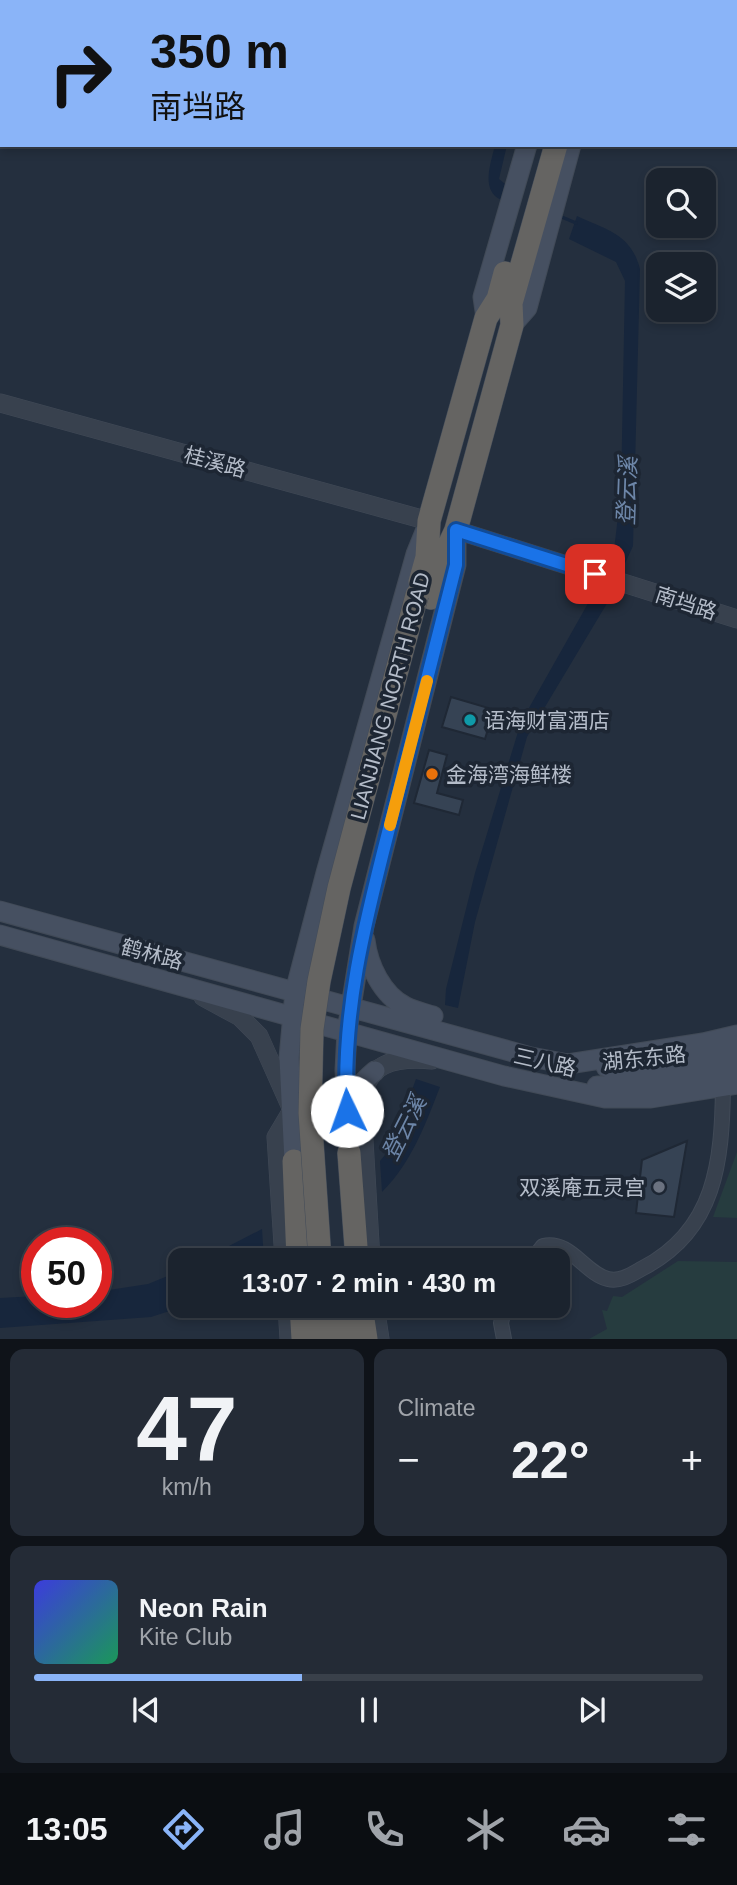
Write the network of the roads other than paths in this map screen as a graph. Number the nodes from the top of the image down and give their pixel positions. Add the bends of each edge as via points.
1 (526, 147) edge
2 (541, 147) edge
3 (555, 147) edge
4 (570, 147) edge
5 (521, 244) junction
6 (486, 318) junction
7 (512, 325) junction
8 (0, 402) edge
9 (429, 521) junction
10 (456, 530) junction
11 (424, 597) junction
12 (737, 619) edge
13 (0, 911) edge
14 (364, 926) junction
15 (0, 935) edge
16 (178, 984) junction
17 (295, 992) junction
18 (350, 1006) junction
19 (292, 1016) junction
20 (347, 1031) junction
21 (736, 1037) edge
22 (492, 1046) junction
23 (455, 1062) junction
24 (568, 1064) joint
25 (737, 1068) edge
26 (375, 1071) junction
27 (730, 1085) edge
28 (554, 1086) junction
29 (292, 1110) junction
30 (354, 1151) junction
31 (295, 1161) joint
32 (287, 1248) edge
33 (289, 1248) edge
34 (319, 1248) edge
35 (333, 1248) edge
36 (357, 1248) edge
37 (370, 1248) edge
38 (542, 1248) edge
39 (562, 1248) edge
40 (570, 1253) edge
41 (288, 1318) edge
42 (302, 1318) edge
43 (324, 1318) edge
44 (341, 1318) edge
45 (363, 1318) edge
46 (377, 1318) edge
47 (503, 1318) edge
48 (289, 1339) edge
49 (303, 1339) edge
50 (325, 1339) edge
51 (345, 1339) edge
52 (366, 1339) edge
53 (380, 1339) edge
54 (504, 1339) edge

1 - 6 main road via 483,297
2 - 5 highway, LIANJIANG NORTH ROAD
3 - 5 highway, LIANJIANG NORTH ROAD
4 - 7 main road via 527,308
5 - 6 highway, LIANJIANG NORTH ROAD
5 - 7 highway, LIANJIANG NORTH ROAD
6 - 9 highway, LIANJIANG NORTH ROAD
7 - 10 highway, LIANJIANG NORTH ROAD
8 - 9 street, 桂溪路
9 - 11 highway, LIANJIANG NORTH ROAD
9 - 17 main road
10 - 11 highway, LIANJIANG NORTH ROAD
10 - 12 street, 南垱路
10 - 14 main road via 456,565
11 - 34 highway, LIANJIANG NORTH ROAD, bridge via 338,888 319,981 312,1029 310,1113
11 - 35 highway, LIANJIANG NORTH ROAD via 333,984 325,1112
13 - 17 main road, 三八路
14 - 18 main road
14 - 22 main road via 374,973 394,999 466,1027
15 - 16 main road, 鹤林路
16 - 19 main road, 鹤林路
16 - 29 street via 250,1026 263,1042
17 - 18 main road, 三八路
17 - 19 main road
18 - 20 main road
18 - 22 main road, 三八路
19 - 20 main road, 鹤林路
19 - 29 main road
20 - 23 main road, 三八路
20 - 30 main road via 345,1070
21 - 24 main road, 湖东东路 via 658,1066 625,1069
22 - 24 main road, 三八路
23 - 26 street via 403,1060
23 - 28 main road, 三八路
25 - 28 main road, 湖东东路 via 639,1084
26 - 30 street via 363,1096
26 - 30 main road via 361,1082 352,1101
27 - 28 main road, 三八路 via 626,1099
27 - 40 street via 712,1185 679,1245 618,1280 601,1276
29 - 31 main road
29 - 32 street via 276,1138
30 - 36 highway
30 - 37 street via 368,1201
31 - 33 highway
38 - 39 street
41 - 48 street
42 - 49 highway
43 - 50 highway
44 - 51 highway
45 - 52 highway
46 - 53 street
47 - 54 street

